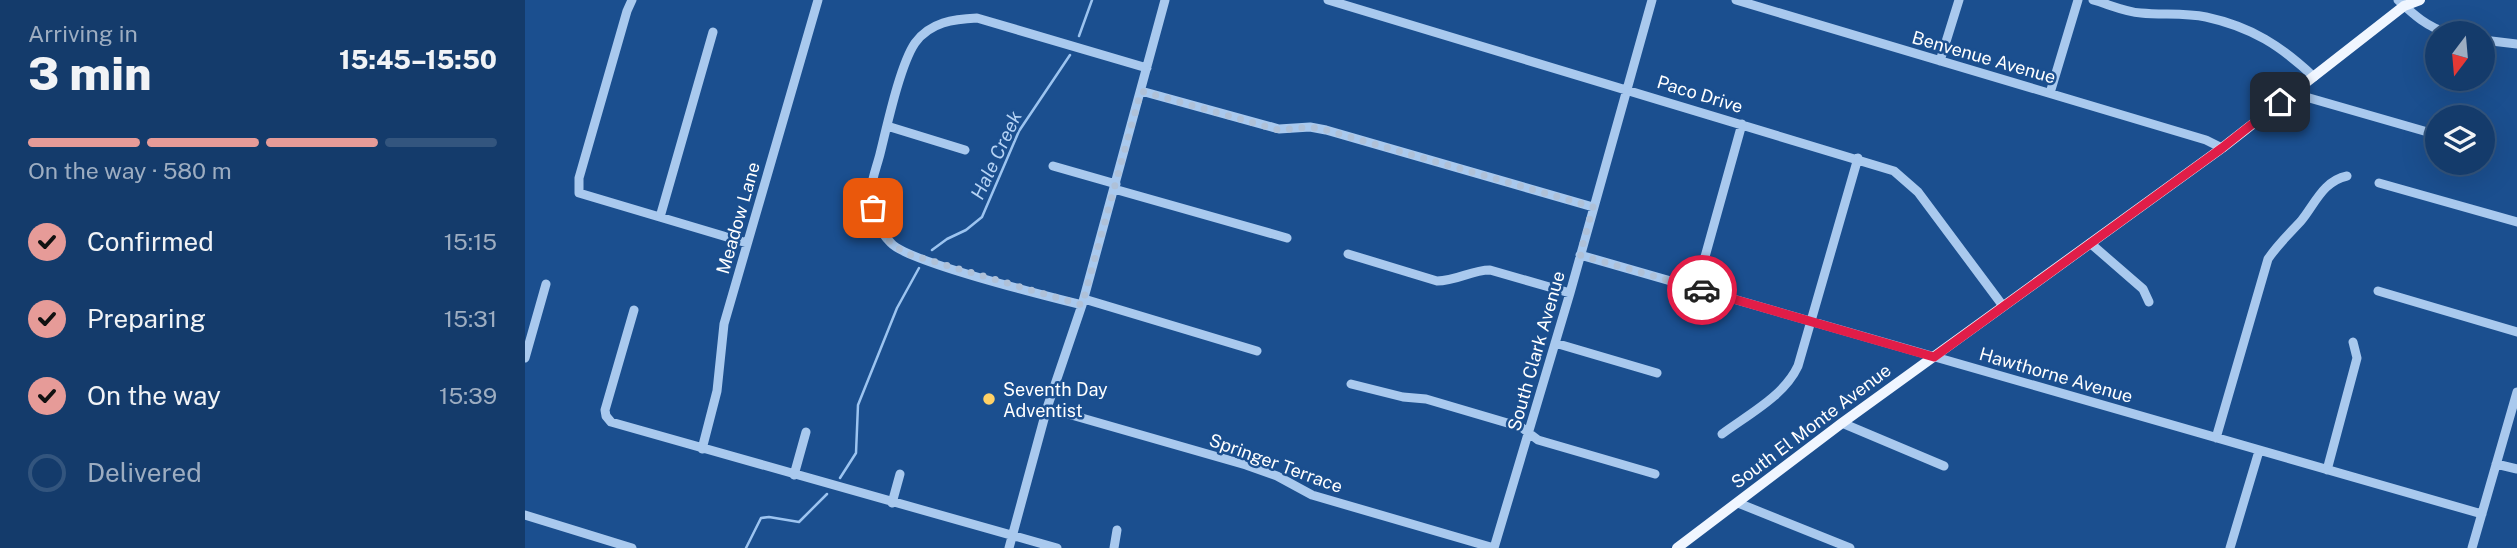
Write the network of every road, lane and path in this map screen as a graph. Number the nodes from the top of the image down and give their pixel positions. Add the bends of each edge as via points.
1 (632, 0) edge
2 (818, 0) edge
3 (1165, 0) edge
4 (1328, 0) edge
5 (1652, 0) edge
6 (1736, 0) edge
7 (1959, 0) edge
8 (2078, 0) edge
9 (2093, 0) edge
10 (2420, 0) edge
11 (2403, 2) edge
12 (2425, 23) edge
13 (713, 32) dead end
14 (2495, 41) edge
15 (2517, 44) edge
16 (1940, 61) junction
17 (1147, 68) junction
18 (2314, 77) junction
19 (1628, 89) junction
20 (1141, 91) junction
21 (2050, 93) junction
22 (2293, 93) junction
23 (1742, 124) junction
24 (887, 126) junction
25 (2425, 131) edge
26 (2222, 148) junction
27 (965, 150) dead end
28 (1858, 158) junction
29 (1053, 166) dead end
30 (2347, 176) dead end
31 (2379, 183) dead end
32 (1115, 186) junction
33 (1593, 207) junction
34 (660, 217) junction
35 (2517, 222) edge
36 (1287, 238) dead end
37 (747, 243) junction
38 (2090, 243) junction
39 (1348, 254) dead end
40 (1580, 255) junction
41 (546, 284) dead end
42 (1696, 289) junction
43 (2378, 291) dead end
44 (1570, 293) junction
45 (1083, 302) junction
46 (2149, 302) dead end
47 (2003, 306) junction
48 (634, 310) dead end
49 (1810, 322) junction
50 (2517, 332) edge
51 (2353, 342) dead end
52 (1555, 343) junction
53 (1257, 351) dead end
54 (1934, 357) junction
55 (525, 358) edge
56 (1657, 373) dead end
57 (1351, 384) dead end
58 (2517, 392) edge
59 (1048, 408) junction
60 (1842, 423) junction
61 (806, 432) dead end
62 (1529, 433) junction
63 (1722, 435) dead end
64 (2216, 438) junction
65 (702, 449) junction
66 (2259, 450) junction
67 (2496, 464) junction
68 (1944, 466) dead end
69 (2517, 469) edge
70 (2327, 470) junction
71 (900, 474) dead end
72 (1655, 474) dead end
73 (794, 475) junction
74 (892, 503) junction
75 (1738, 503) junction
76 (2482, 514) junction
77 (525, 515) edge
78 (1117, 530) dead end
79 (1013, 536) junction
80 (632, 548) edge
81 (1009, 548) edge
82 (1057, 548) edge
83 (1114, 548) edge
84 (1494, 548) edge
85 (1677, 548) edge
86 (1850, 548) edge
87 (2230, 548) edge
88 (2472, 548) edge

1 - 34 street via 579,178 579,193
2 - 37 street, Meadow Lane
3 - 17 street
4 - 19 street, Paco Drive
5 - 19 street, South Clark Avenue
6 - 16 street, Benvenue Avenue
7 - 16 street
8 - 21 street
9 - 18 street via 2137,13 2204,17 2236,26 2275,43
10 - 11 main road, South El Monte Avenue
11 - 12 street
11 - 18 main road, South El Monte Avenue
13 - 34 street
14 - 15 street
16 - 21 street, Benvenue Avenue
17 - 20 street
17 - 24 street via 977,18 952,19 931,28 916,42
18 - 22 main road, South El Monte Avenue
19 - 23 street, Paco Drive
19 - 33 street, South Clark Avenue
20 - 32 street
20 - 33 street via 1279,130 1326,130
21 - 26 street, Benvenue Avenue
22 - 25 street
22 - 26 main road, South El Monte Avenue
23 - 28 street, Paco Drive
23 - 42 street
24 - 27 street
24 - 45 street via 870,192 876,224 892,246 928,262
26 - 38 main road, South El Monte Avenue
28 - 47 street, Paco Drive via 1908,181
28 - 49 street
29 - 32 street
30 - 64 street via 2322,191 2268,259
31 - 35 street
32 - 36 street
32 - 45 street
33 - 40 street, South Clark Avenue
34 - 37 street
37 - 65 street, Meadow Lane via 724,324 717,391
38 - 46 street via 2143,289
38 - 47 main road, South El Monte Avenue
39 - 44 street via 1437,281 1490,270
40 - 42 street, Hawthorne Avenue
40 - 44 street, South Clark Avenue
41 - 55 street
42 - 49 street, Hawthorne Avenue
43 - 50 street
44 - 52 street, South Clark Avenue
45 - 53 street
45 - 59 street
47 - 54 main road, South El Monte Avenue
48 - 65 street via 606,416 614,423
49 - 54 street, Hawthorne Avenue
49 - 63 street via 1791,380
51 - 70 street via 2357,358
52 - 56 street
52 - 62 street, South Clark Avenue
54 - 60 main road, South El Monte Avenue
54 - 64 street, Hawthorne Avenue
57 - 62 street via 1426,399 1521,426
58 - 67 street
59 - 79 street
59 - 84 street, Springer Terrace via 1246,466 1312,495
60 - 68 street
60 - 75 main road, South El Monte Avenue
61 - 73 street
62 - 72 street via 1538,440
62 - 84 street, South Clark Avenue
64 - 66 street, Hawthorne Avenue
65 - 73 street
66 - 70 street, Hawthorne Avenue
66 - 87 street
67 - 69 street
67 - 76 street
70 - 76 street, Hawthorne Avenue
71 - 74 street
73 - 74 street
74 - 79 street
75 - 85 main road, South El Monte Avenue
75 - 86 street
76 - 88 street
77 - 80 street
78 - 83 street
79 - 81 street
79 - 82 street

